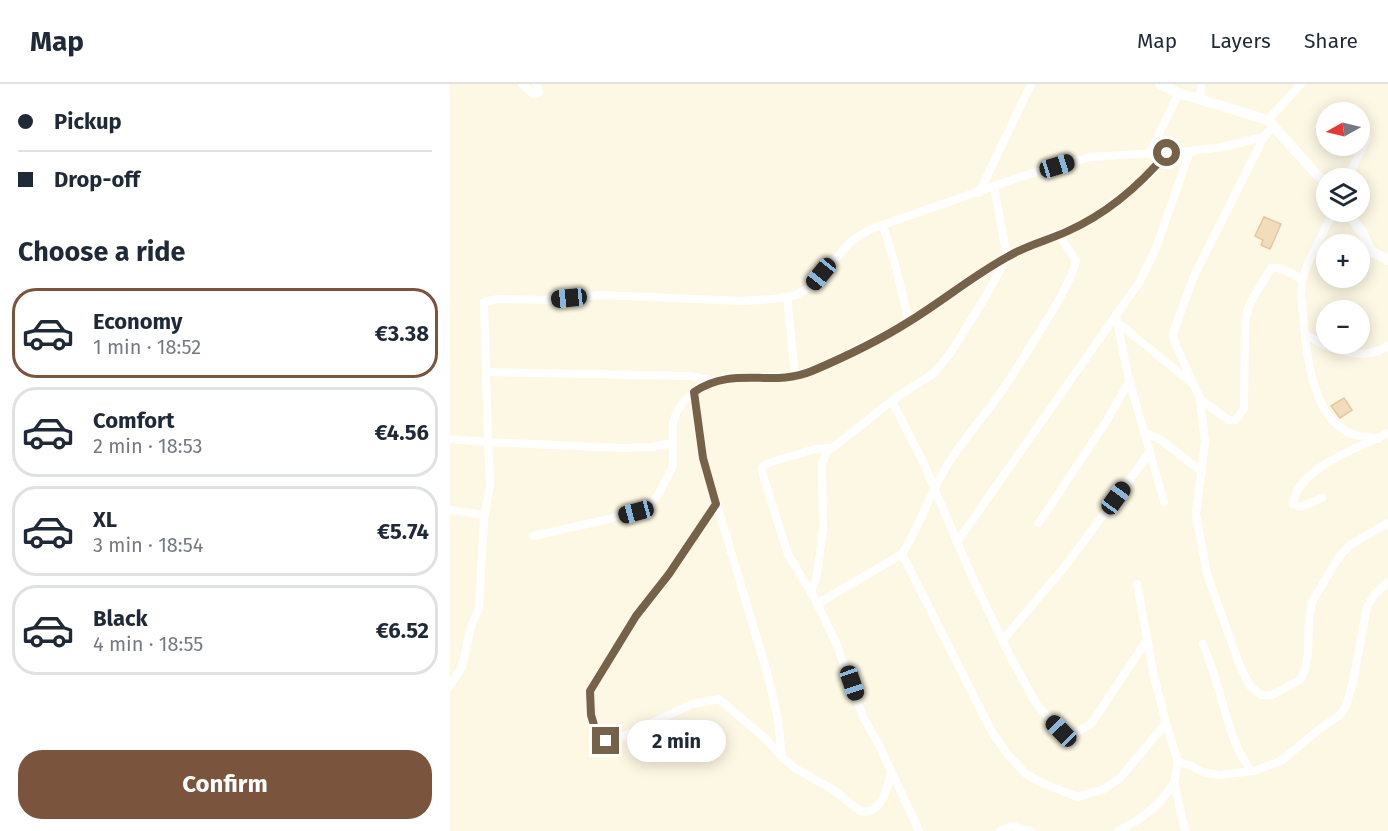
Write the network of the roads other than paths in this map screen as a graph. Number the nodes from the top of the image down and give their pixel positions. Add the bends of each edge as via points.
1 (522, 84) edge
2 (537, 84) edge
3 (1030, 84) edge
4 (1160, 84) edge
5 (1201, 84) edge
6 (1301, 84) edge
7 (1179, 93) junction
8 (1200, 100) junction
9 (1271, 123) junction
10 (1264, 137) junction
11 (1190, 151) junction
12 (1167, 153) junction
13 (1149, 154) junction
14 (1316, 174) edge
15 (994, 187) junction
16 (979, 193) junction
17 (1328, 222) edge
18 (1354, 222) edge
19 (883, 225) junction
20 (1059, 235) junction
21 (1007, 257) junction
22 (1388, 260) edge
23 (1302, 280) junction
24 (787, 297) junction
25 (1116, 318) junction
26 (909, 322) junction
27 (1306, 335) junction
28 (1388, 346) edge
29 (488, 372) junction
30 (795, 376) junction
31 (1130, 380) junction
32 (713, 381) junction
33 (1195, 386) junction
34 (694, 392) junction
35 (1200, 399) junction
36 (892, 401) junction
37 (1144, 432) junction
38 (1388, 433) edge
39 (450, 439) edge
40 (1378, 439) junction
41 (489, 442) junction
42 (673, 443) junction
43 (832, 448) junction
44 (1150, 452) junction
45 (1202, 472) junction
46 (934, 487) junction
47 (1322, 498) dead end
48 (1164, 502) dead end
49 (716, 504) junction
50 (450, 510) edge
51 (485, 514) junction
52 (1039, 523) dead end
53 (1388, 523) edge
54 (533, 536) dead end
55 (957, 542) junction
56 (902, 554) junction
57 (1388, 582) edge
58 (1137, 584) dead end
59 (811, 592) junction
60 (818, 604) junction
61 (1002, 640) junction
62 (1147, 640) junction
63 (1203, 644) dead end
64 (450, 685) edge
65 (1166, 723) junction
66 (782, 757) junction
67 (1178, 762) junction
68 (1251, 771) junction
69 (891, 773) junction
70 (1174, 782) junction
71 (919, 831) edge
72 (1000, 831) edge
73 (1031, 831) edge
74 (1118, 831) edge
75 (1185, 831) edge

1 - 2 street via 534,94 539,92
3 - 16 street
4 - 7 street
5 - 8 street
6 - 9 street
7 - 8 street
7 - 13 street
8 - 9 street
9 - 10 street
9 - 14 street
10 - 11 street
10 - 33 street via 1194,276 1173,333
11 - 12 street
11 - 25 street via 1152,257
12 - 13 street
12 - 20 street via 1148,176 1091,220
13 - 15 street via 1090,156
15 - 16 street
15 - 21 street
16 - 19 street
17 - 23 street
18 - 22 street via 1371,251
19 - 24 street via 851,241 812,286
19 - 26 street
20 - 21 street
20 - 46 street via 1076,261 1074,268 1035,339
21 - 26 street
21 - 36 street via 949,356 933,374
23 - 27 street
23 - 35 street via 1271,268 1249,305 1243,343 1244,408 1240,416 1228,420
24 - 29 street via 742,301 601,295 484,302
24 - 30 street
25 - 31 street
25 - 33 street
25 - 55 street
26 - 30 street
27 - 28 street via 1327,348 1349,353
27 - 40 street via 1314,388 1325,412 1354,435
29 - 32 street via 690,376
29 - 41 street
30 - 32 street
31 - 37 street
31 - 52 street
32 - 34 street
33 - 35 street
34 - 42 street via 677,411
34 - 49 street via 703,458
35 - 45 street via 1205,442
36 - 43 street
36 - 46 street
37 - 44 street
37 - 45 street via 1161,440
38 - 40 street
39 - 41 street
40 - 47 street via 1322,466 1297,490 1293,504 1300,507
41 - 42 street via 622,448
41 - 51 street via 490,485
42 - 54 street via 673,466 648,507
43 - 59 street via 822,463 823,529
43 - 59 street via 787,456 763,466 762,470 788,554
44 - 48 street
44 - 61 street via 1066,566
45 - 53 street via 1196,514 1207,574 1240,666 1250,686 1261,695 1272,695 1300,680 1308,653 1312,602 1350,545
46 - 55 street
46 - 56 street
49 - 66 street via 767,672
49 - 66 street via 623,634 590,691 591,715 598,736 613,741 692,704 719,699
50 - 51 street
51 - 64 street via 479,608 462,667
55 - 61 street
56 - 60 street
56 - 65 street via 992,732 1026,774 1078,796 1104,789 1120,778
57 - 68 street via 1367,607 1353,682 1341,714 1281,761
58 - 62 street
59 - 60 street
60 - 69 street via 863,717
61 - 62 street via 1036,705 1061,731 1072,735 1090,724
62 - 65 street
63 - 68 street via 1228,728
65 - 67 street
66 - 69 street via 866,812 873,811 882,799
67 - 68 street via 1219,775
67 - 70 street
69 - 71 street
70 - 74 street via 1151,810
70 - 75 street
72 - 73 street via 1012,826

